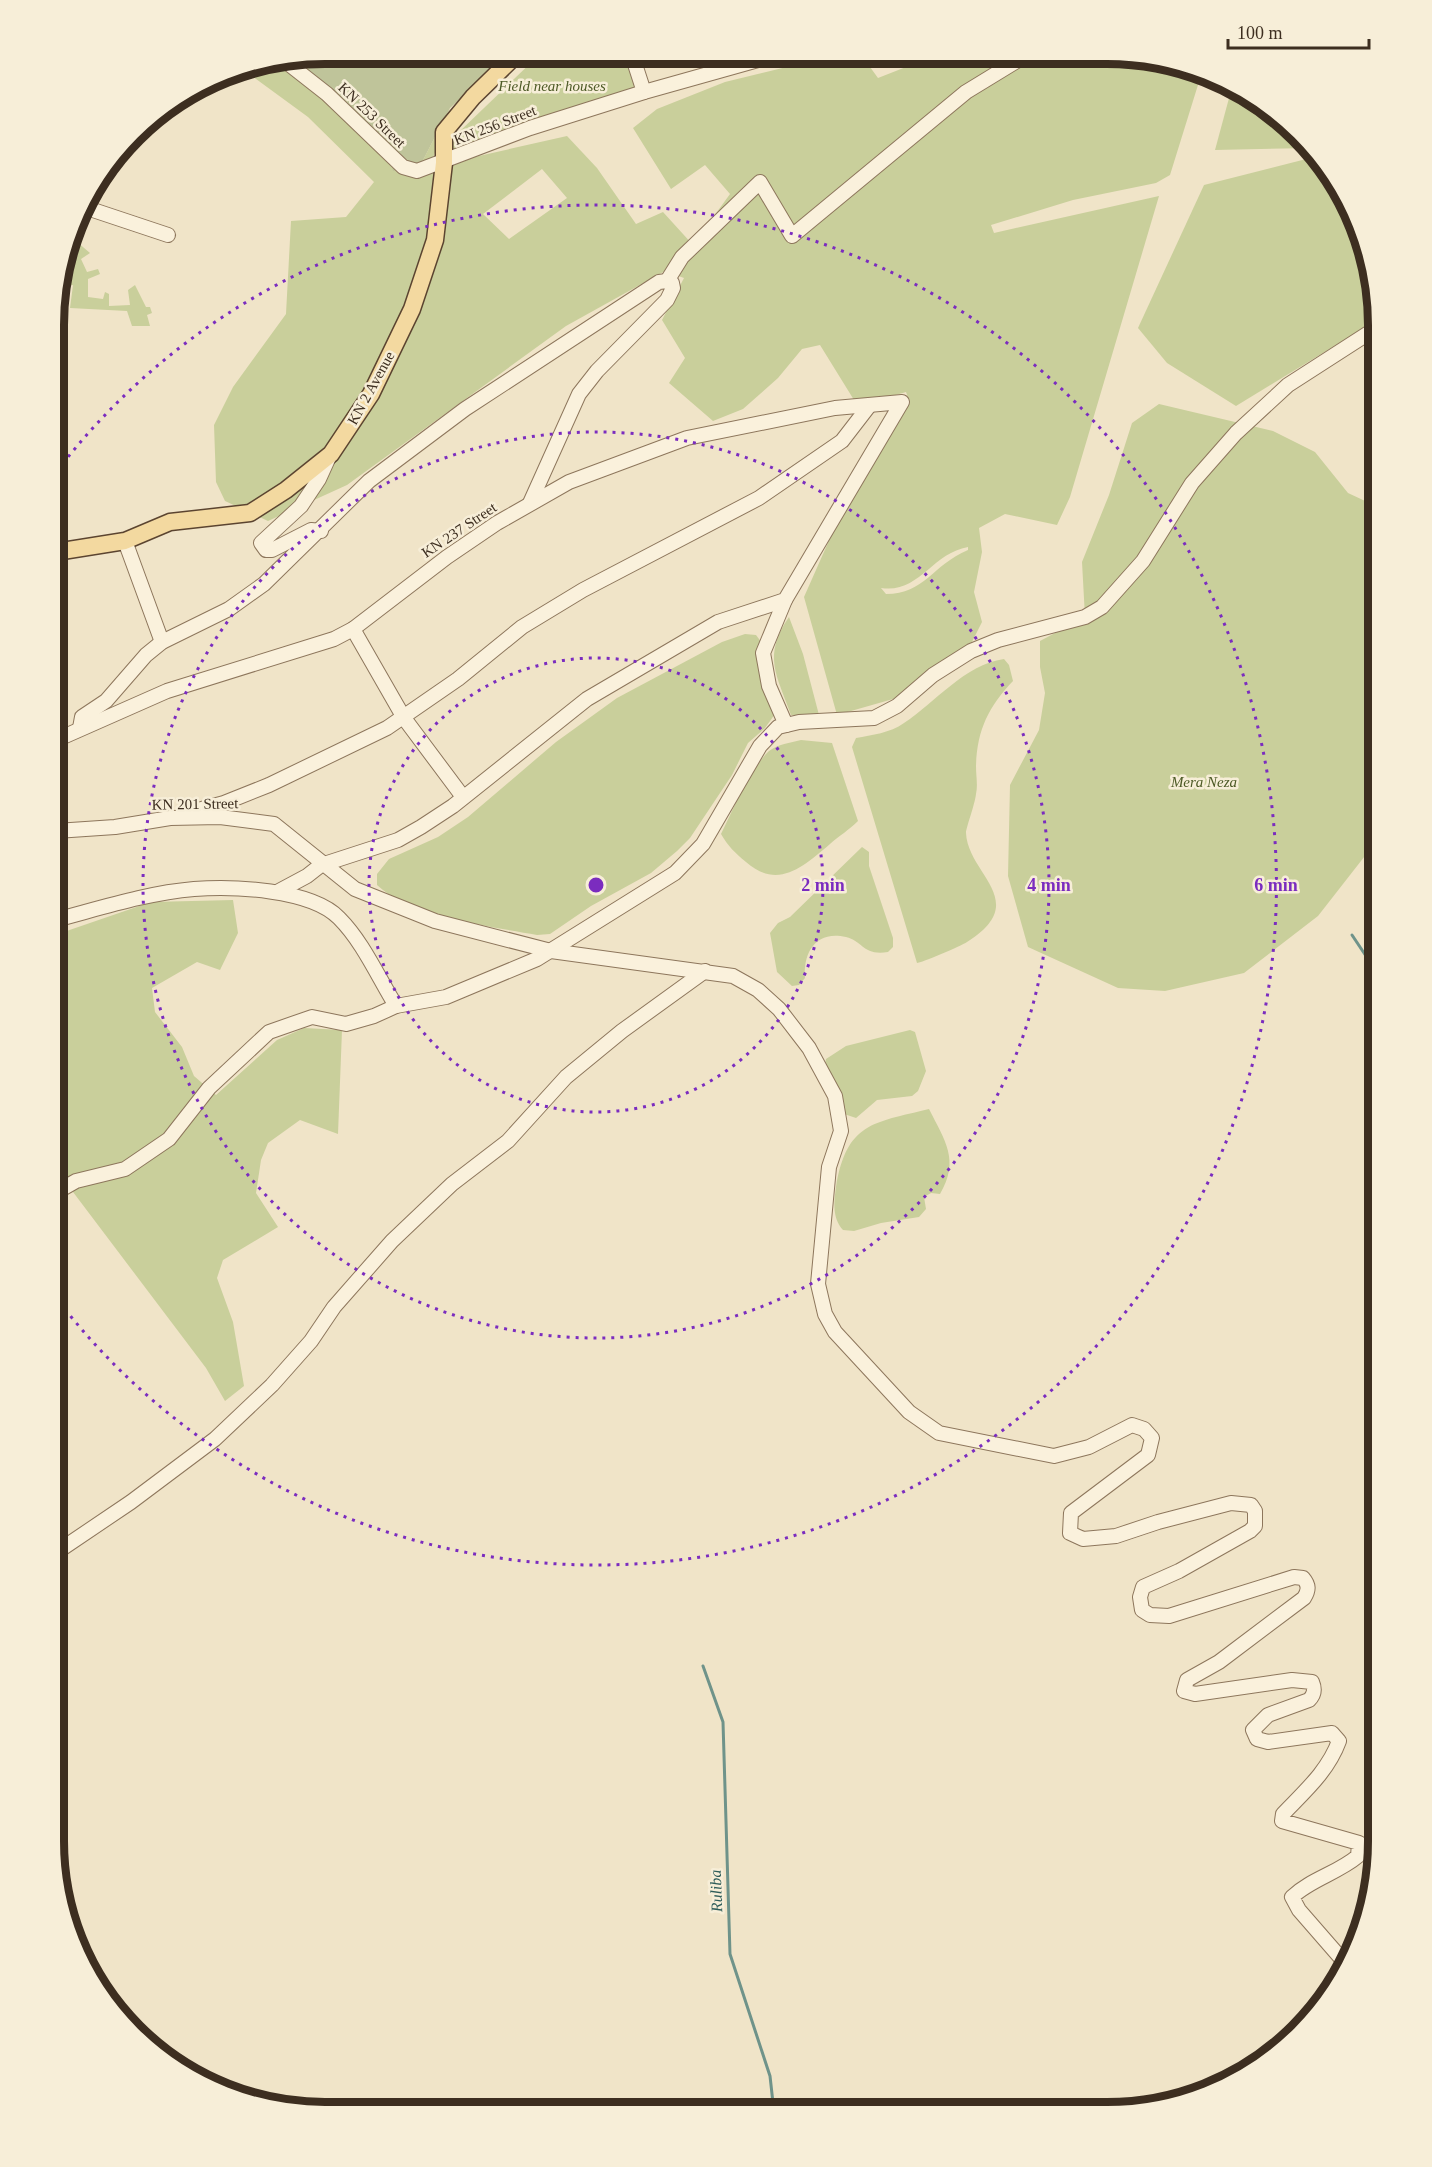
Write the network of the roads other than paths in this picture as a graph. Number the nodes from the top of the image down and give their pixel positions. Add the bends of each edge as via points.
1 (507, 64) edge
2 (635, 64) edge
3 (744, 64) edge
4 (1012, 64) edge
5 (292, 67) edge
6 (644, 92) junction
7 (444, 163) junction
8 (92, 209) edge
9 (168, 235) dead end
10 (667, 280) junction
11 (1368, 333) edge
12 (869, 406) junction
13 (331, 454) junction
14 (530, 503) junction
15 (321, 531) junction
16 (125, 541) junction
17 (64, 551) edge
18 (785, 600) junction
19 (352, 629) junction
20 (162, 642) junction
21 (404, 718) junction
22 (786, 725) junction
23 (80, 728) junction
24 (64, 736) edge
25 (463, 797) junction
26 (170, 818) junction
27 (64, 830) edge
28 (321, 865) junction
29 (279, 891) junction
30 (64, 918) edge
31 (550, 951) junction
32 (705, 971) junction
33 (396, 1006) junction
34 (64, 1188) edge
35 (64, 1547) edge
36 (1341, 1956) edge

1 - 7 main road, KN 2 Avenue via 444,132
2 - 6 street
3 - 6 street, KN 256 Street
4 - 10 street via 966,92 792,236 760,182 682,257
5 - 7 street, KN 253 Street via 327,94 403,167 417,171
6 - 7 street, KN 256 Street via 530,128
7 - 13 main road, KN 2 Avenue via 435,240 412,309 371,394
8 - 9 street
10 - 14 street via 673,288 667,300 579,394
10 - 15 street via 465,409 369,481
11 - 22 street via 1288,385 1236,433 1192,483 1143,561 1102,607 1085,617 970,651 933,675 897,706 874,718
12 - 14 street, KN 237 Street via 835,408 687,438 569,482
12 - 18 street, KN 237 Street via 901,400 902,405
12 - 21 street via 842,441 759,498 522,627
13 - 15 street via 301,506 261,543 266,550 272,550 311,530
13 - 16 main road, KN 2 Avenue via 250,513 170,522
14 - 19 street, KN 237 Street via 447,557
15 - 20 street via 247,597
16 - 17 main road, KN 2 Avenue
16 - 20 street
18 - 22 street via 763,653 769,686
18 - 25 street via 718,622 587,699
19 - 21 street
19 - 23 street, KN 237 Street via 297,652 167,691
20 - 23 street via 106,701 82,717
21 - 25 street
21 - 26 street via 269,785
22 - 31 street via 778,727 760,746 703,844 675,873
23 - 24 street, KN 237 Street
25 - 28 street via 398,840
26 - 27 street, KN 201 Street
26 - 28 street, KN 201 Street via 220,817 274,825
28 - 29 street
28 - 31 street, KN 201 Street via 355,889 435,921
29 - 30 street via 194,889
29 - 33 street via 338,916
31 - 32 street, KN 201 Street
31 - 33 street via 446,998
32 - 35 street via 566,1077 508,1141 418,1216 341,1299 272,1385 215,1439
32 - 36 street, KN 201 Street via 733,976 758,990 779,1009 809,1048 835,1096 841,1131 830,1167 818,1284 825,1314 835,1332 909,1412 939,1433 1054,1456 1089,1447 1132,1425 1144,1429 1152,1438 1148,1455 1071,1513 1070,1533 1083,1539 1116,1536 1231,1503 1251,1505 1255,1526 1250,1531 1143,1587 1142,1610 1150,1615 1169,1616 1294,1577 1303,1578 1308,1584 1304,1598 1219,1662 1187,1680 1184,1691 1195,1694 1292,1680 1312,1682 1314,1695 1309,1700 1268,1716 1253,1730 1257,1739 1268,1743 1332,1733 1339,1741 1323,1772 1283,1814 1282,1821 1359,1844 1358,1856 1348,1864 1301,1888 1292,1897
33 - 34 street via 346,1024 312,1017 269,1032 209,1088 169,1138 147,1155 125,1169 76,1181

